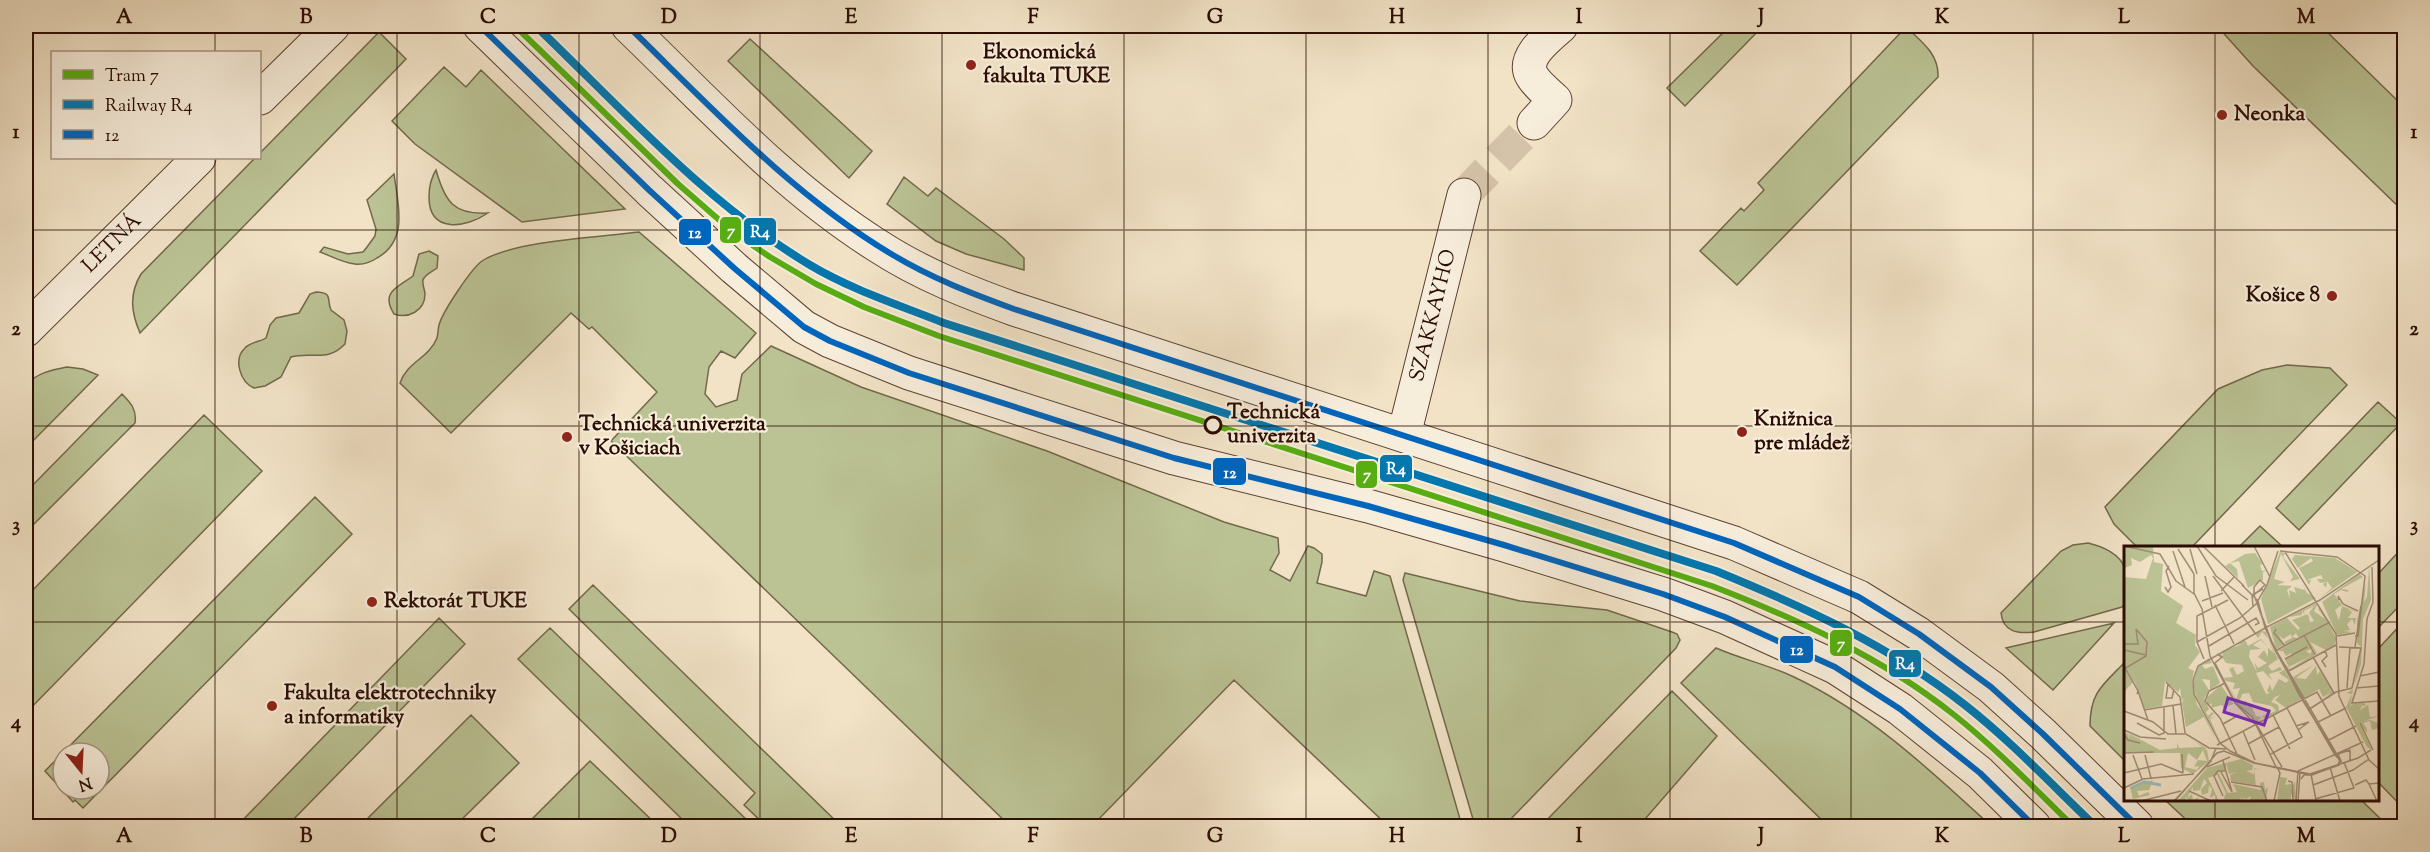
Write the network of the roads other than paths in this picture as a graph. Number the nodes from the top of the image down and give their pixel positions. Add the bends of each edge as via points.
1 (333, 26) edge
2 (480, 26) edge
3 (628, 26) edge
4 (1561, 26) edge
5 (261, 97) edge
6 (1534, 123) tunnel mouth
7 (198, 159) edge
8 (1464, 195) tunnel mouth
9 (26, 330) edge
10 (1404, 435) junction
11 (2034, 826) edge
12 (2138, 826) edge

1 - 5 street
2 - 11 street via 734,268 804,327 830,341 909,373 1174,458 1429,523 1663,594 1725,617 1835,667 1900,709 1980,773
3 - 10 street via 783,174 848,226 909,264 954,287 1014,309
4 - 6 street via 1534,52 1529,65 1532,75 1555,100
7 - 9 street, LETNÁ
8 - 10 street, SZAKKAYHO
10 - 12 street via 1734,543 1859,597 1919,634 1991,687

